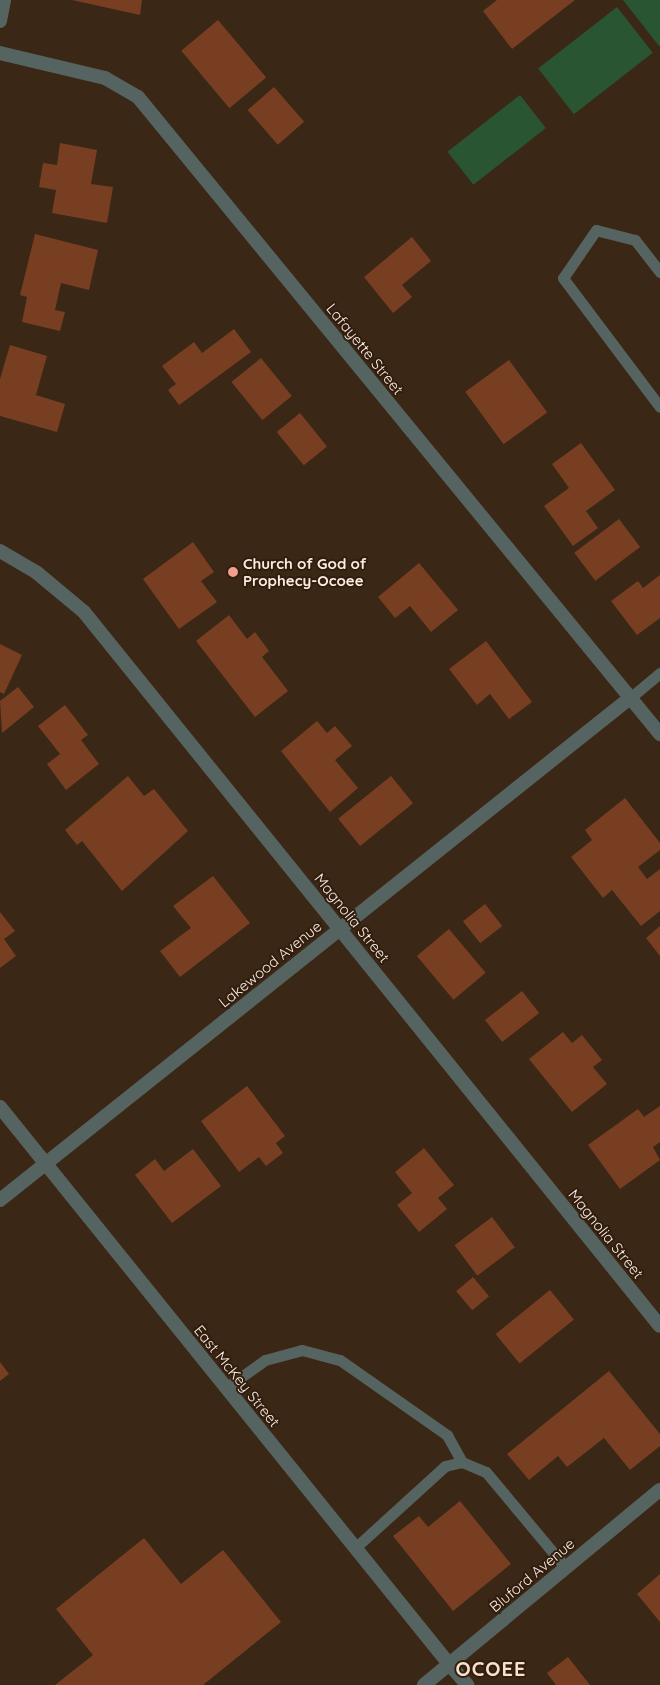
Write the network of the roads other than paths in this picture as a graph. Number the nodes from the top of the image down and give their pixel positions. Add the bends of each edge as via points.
1 (4, 0) edge
2 (0, 21) edge
3 (0, 54) edge
4 (660, 272) edge
5 (660, 407) edge
6 (0, 551) edge
7 (660, 673) edge
8 (630, 698) junction
9 (660, 734) edge
10 (340, 929) junction
11 (0, 1107) edge
12 (46, 1164) junction
13 (0, 1200) edge
14 (660, 1326) edge
15 (226, 1388) junction
16 (462, 1462) junction
17 (660, 1490) edge
18 (356, 1548) junction
19 (566, 1568) junction
20 (449, 1664) junction
21 (424, 1685) edge
22 (466, 1685) edge

1 - 2 street
3 - 8 street, Lafayette Street via 105,78 138,97
4 - 5 lane via 635,240 596,230 563,278
6 - 10 street, Magnolia Street via 36,572 84,612
7 - 8 lane
8 - 9 street, Lafayette Street
8 - 10 street, Lakewood Avenue
10 - 12 street, Lakewood Avenue
10 - 14 street, Magnolia Street
11 - 12 street, East McKey Street
12 - 13 street, Lakewood Avenue
12 - 15 street, East McKey Street
15 - 16 lane via 265,1360 302,1350 340,1360 447,1435
15 - 18 street, East McKey Street
16 - 18 lane via 445,1466
16 - 19 lane via 486,1472
17 - 19 street, Bluford Avenue
18 - 20 street, East McKey Street
19 - 20 street, Bluford Avenue
20 - 21 street, Bluford Avenue
20 - 22 street, East McKey Street

